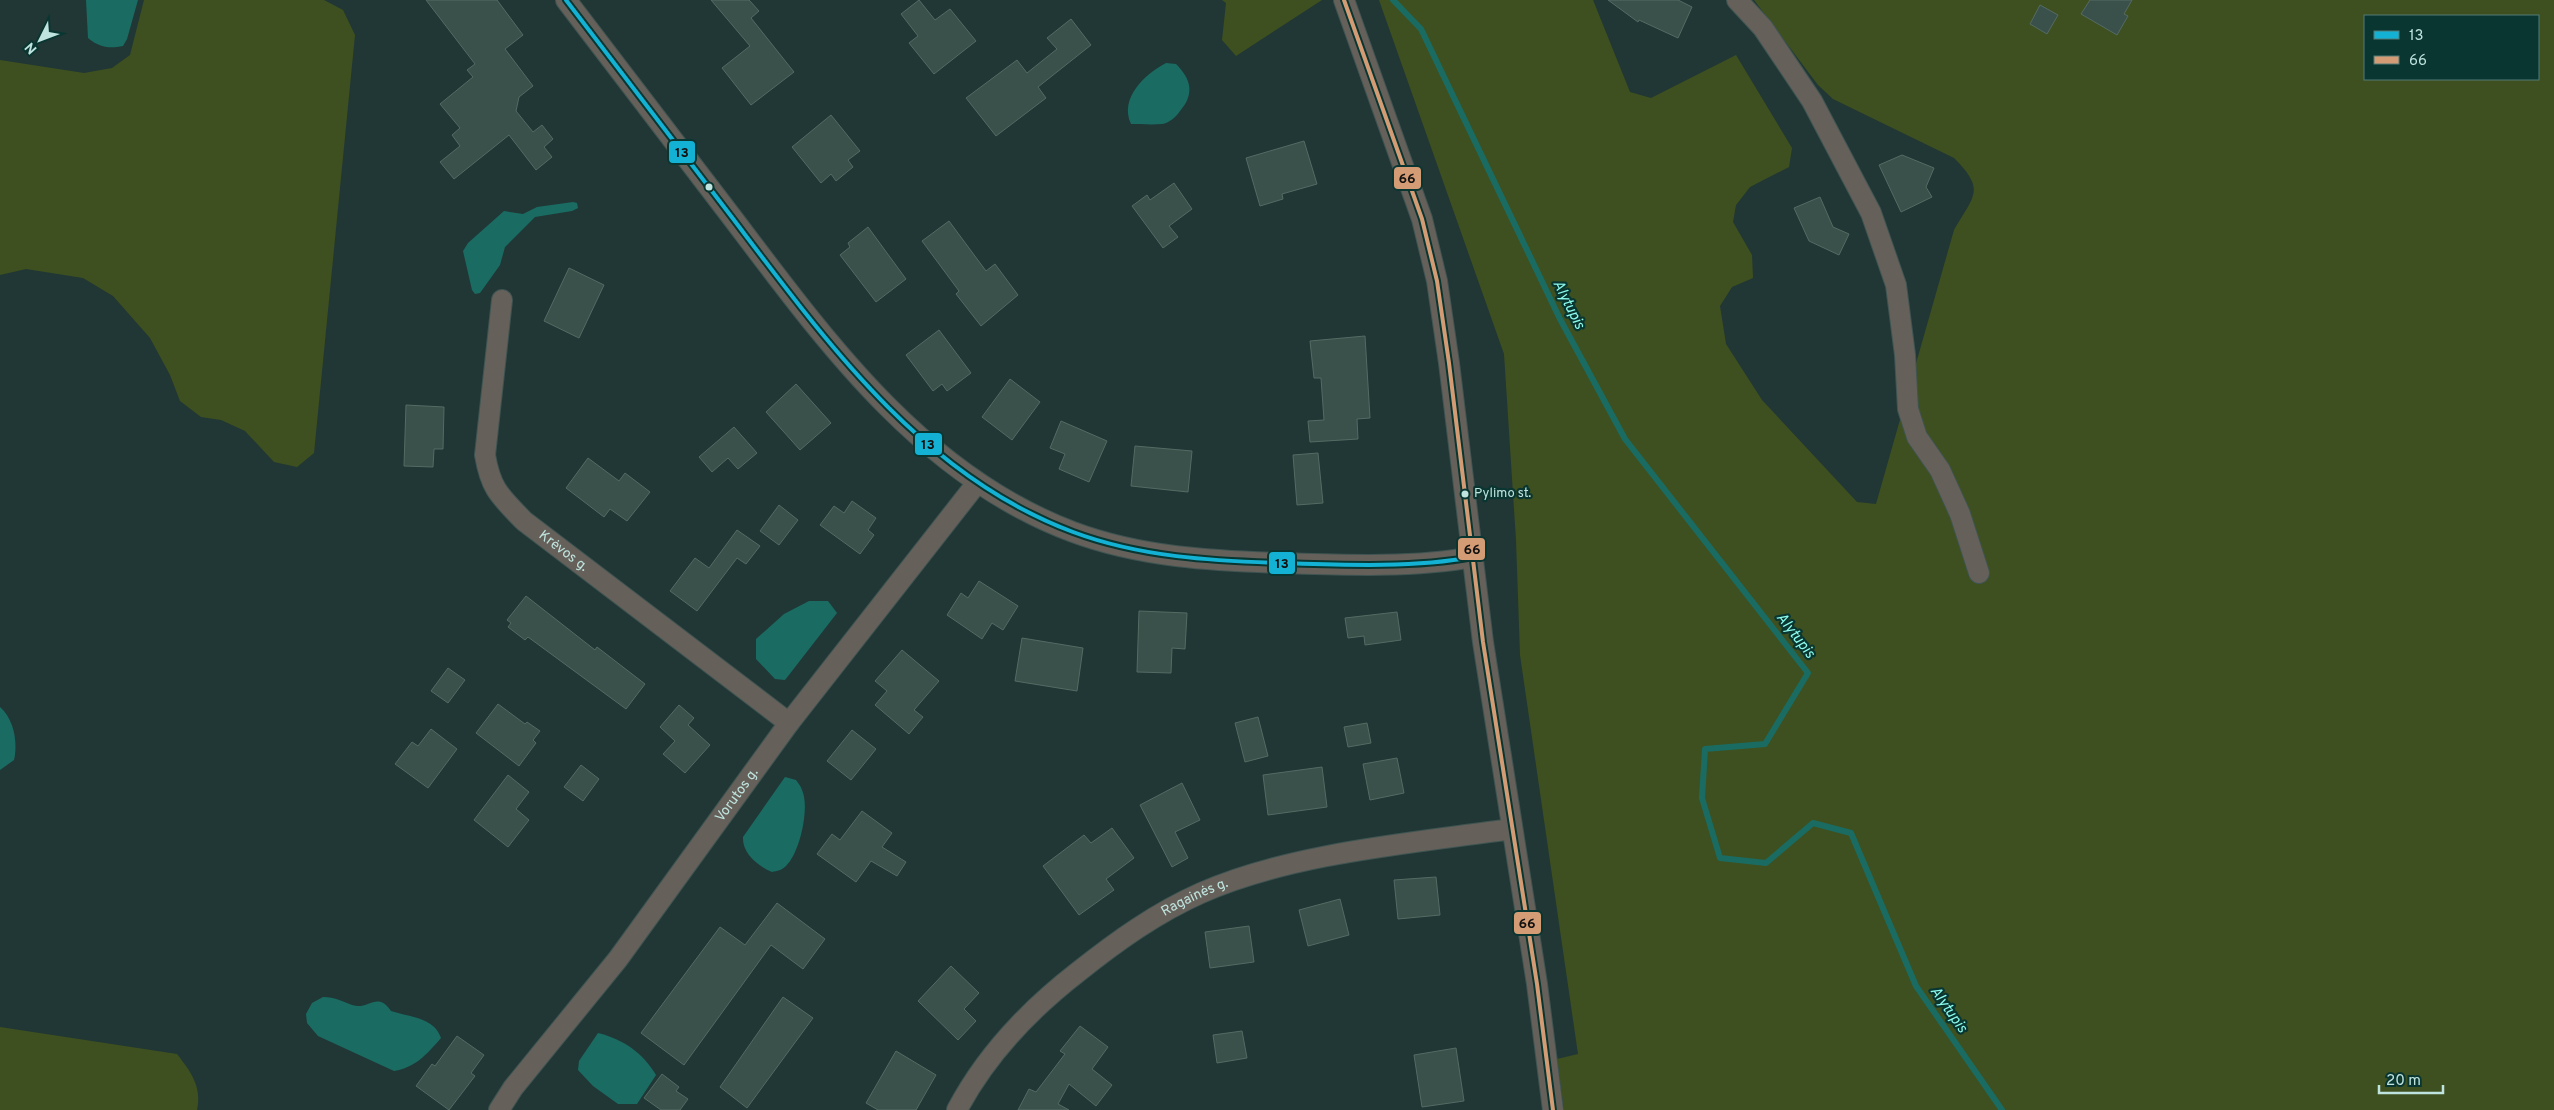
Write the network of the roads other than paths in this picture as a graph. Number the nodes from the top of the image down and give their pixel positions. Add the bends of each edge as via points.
1 (566, 0) edge
2 (1344, 0) edge
3 (1737, 0) edge
4 (502, 300) dead end
5 (977, 483) junction
6 (1473, 557) junction
7 (1979, 573) dead end
8 (789, 723) junction
9 (1511, 829) junction
10 (499, 1110) edge
11 (957, 1110) edge
12 (1553, 1110) edge

1 - 5 street via 817,330 876,396 915,433
2 - 6 street via 1419,210 1437,281
3 - 7 street via 1763,28 1812,101 1871,213 1896,285 1908,409 1917,437 1940,470 1960,514
4 - 8 street, Krėvos g. via 485,456 489,479 500,497 524,521
5 - 6 street via 1072,532 1125,548 1177,556 1335,564 1452,561
5 - 8 street, Vorutos g.
6 - 9 street
8 - 10 street, Vorutos g. via 618,960
9 - 11 street, Ragainės g. via 1370,849 1292,864 1202,892 1154,916 1058,987 1007,1036
9 - 12 street via 1537,984

